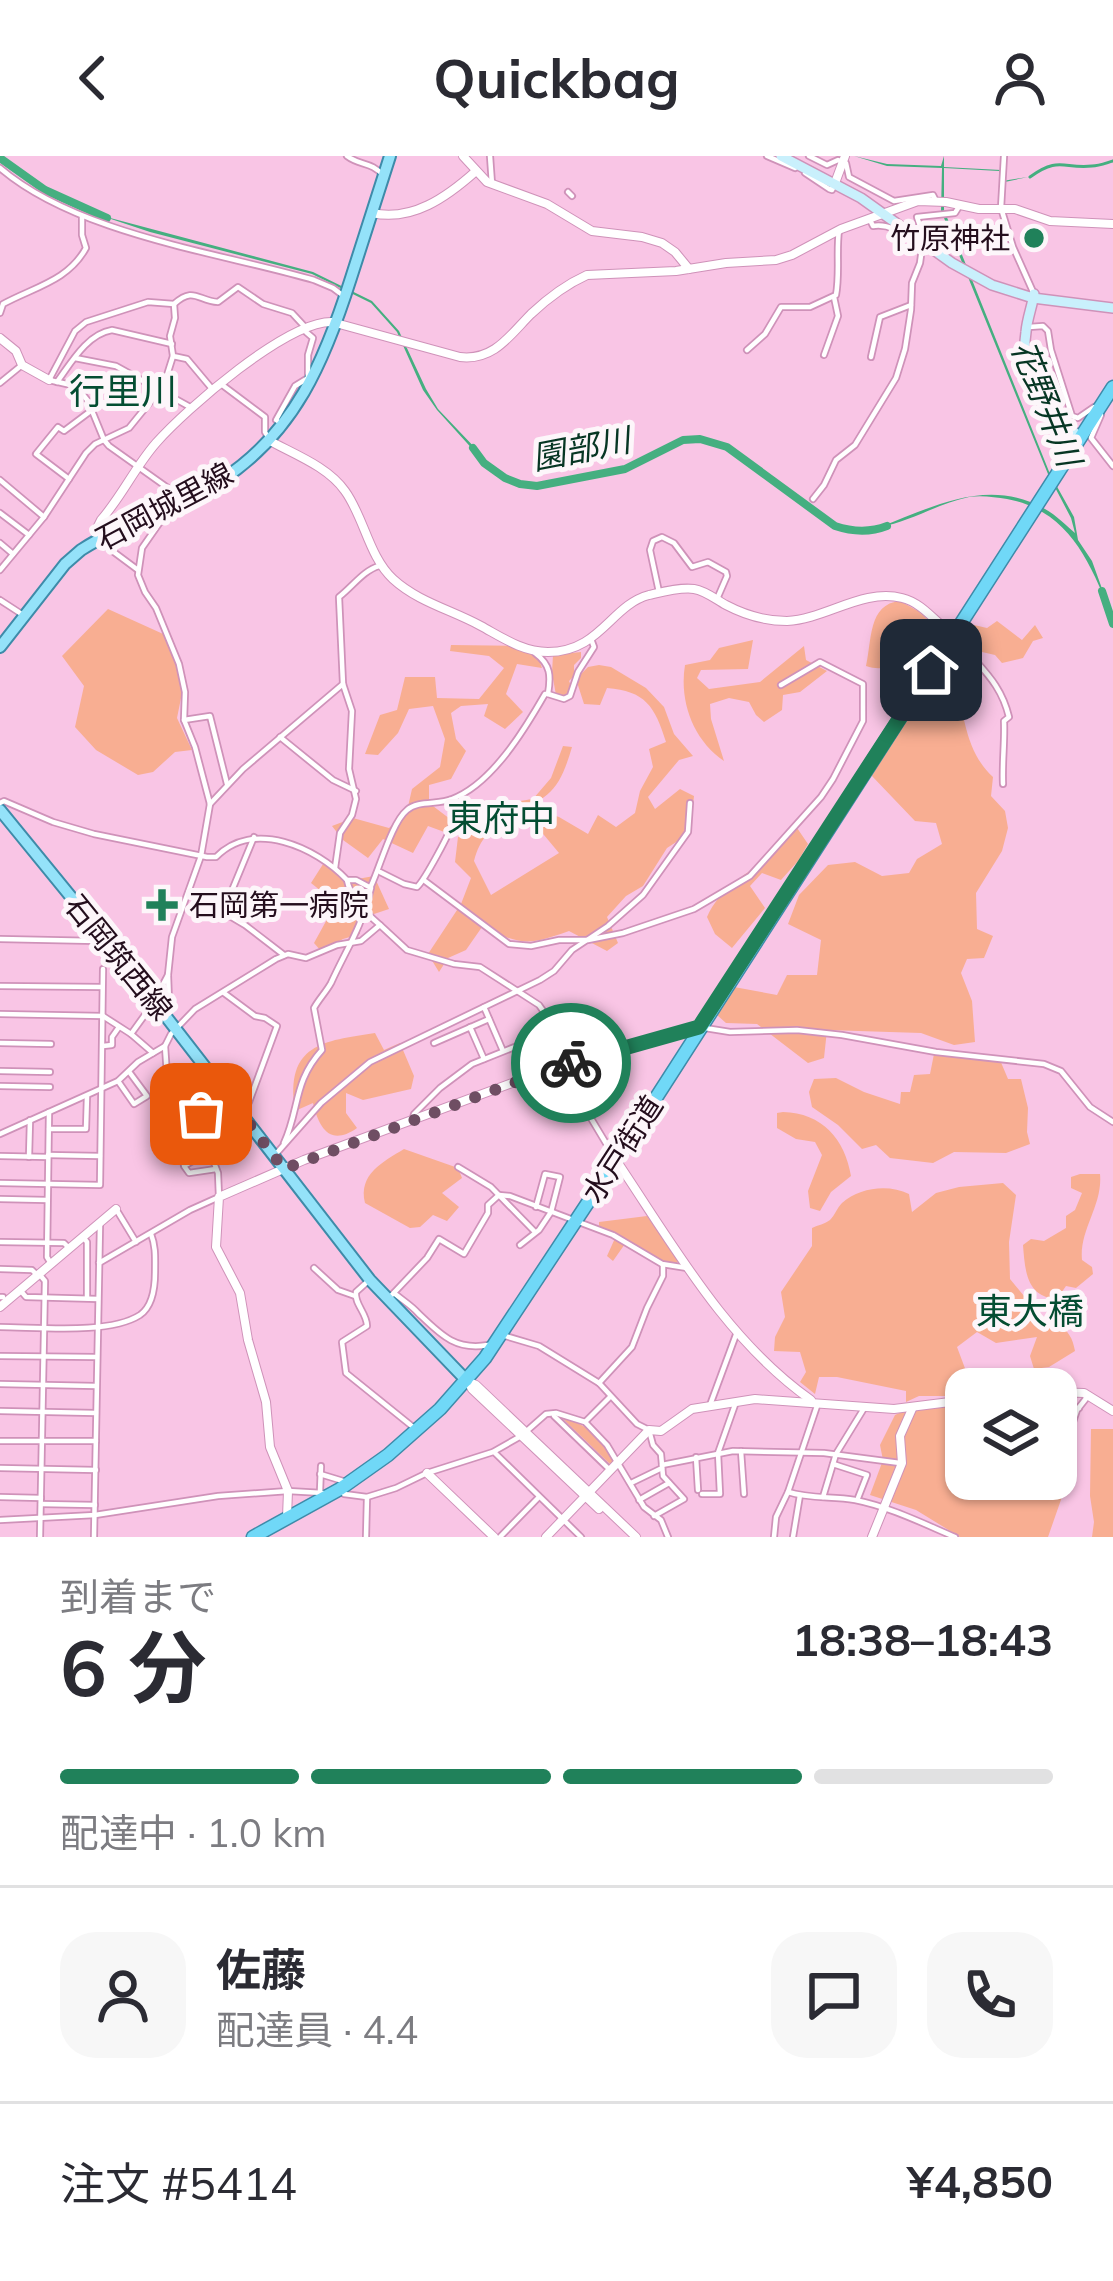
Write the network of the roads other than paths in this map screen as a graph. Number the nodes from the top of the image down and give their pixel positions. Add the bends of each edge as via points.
1 (347, 156) edge
2 (390, 156) edge
3 (464, 156) edge
4 (490, 156) edge
5 (767, 156) edge
6 (782, 156) edge
7 (793, 156) edge
8 (809, 156) edge
9 (1004, 156) edge
10 (362, 159) edge
11 (844, 159) edge
12 (0, 167) edge
13 (476, 171) junction
14 (384, 176) junction
15 (836, 180) junction
16 (492, 184) junction
17 (941, 201) junction
18 (960, 205) junction
19 (1001, 208) junction
20 (888, 212) junction
21 (372, 213) junction
22 (82, 215) junction
23 (870, 220) junction
24 (1113, 224) edge
25 (920, 226) dead end
26 (839, 230) junction
27 (688, 269) junction
28 (347, 291) junction
29 (1017, 294) junction
30 (1034, 296) junction
31 (834, 297) junction
32 (174, 304) junction
33 (911, 305) junction
34 (1113, 307) edge
35 (0, 313) edge
36 (336, 323) junction
37 (1027, 324) junction
38 (304, 328) junction
39 (0, 338) edge
40 (172, 344) junction
41 (747, 350) dead end
42 (824, 355) dead end
43 (173, 356) junction
44 (871, 357) dead end
45 (75, 358) junction
46 (22, 365) junction
47 (53, 381) junction
48 (0, 383) edge
49 (217, 387) junction
50 (1113, 387) edge
51 (160, 392) junction
52 (192, 409) junction
53 (92, 410) junction
54 (1097, 410) junction
55 (266, 417) junction
56 (279, 423) junction
57 (1081, 437) junction
58 (104, 440) junction
59 (270, 441) junction
60 (140, 466) junction
61 (1113, 466) edge
62 (69, 479) junction
63 (0, 480) edge
64 (813, 499) dead end
65 (182, 502) junction
66 (165, 509) junction
67 (0, 513) edge
68 (44, 517) junction
69 (29, 535) junction
70 (100, 539) junction
71 (0, 544) edge
72 (13, 554) junction
73 (382, 565) junction
74 (0, 570) edge
75 (138, 570) junction
76 (660, 593) junction
77 (717, 599) junction
78 (0, 600) edge
79 (23, 615) junction
80 (952, 635) junction
81 (592, 639) junction
82 (0, 646) edge
83 (531, 650) junction
84 (343, 684) junction
85 (781, 685) dead end
86 (548, 694) junction
87 (184, 720) junction
88 (280, 736) junction
89 (226, 784) junction
90 (1004, 784) dead end
91 (356, 791) junction
92 (450, 800) junction
93 (690, 802) dead end
94 (210, 805) junction
95 (0, 807) edge
96 (254, 837) junction
97 (202, 856) junction
98 (335, 868) junction
99 (378, 872) junction
100 (347, 880) junction
101 (424, 881) junction
102 (370, 888) junction
103 (365, 912) junction
104 (380, 925) junction
105 (104, 937) junction
106 (0, 939) edge
107 (588, 940) junction
108 (350, 944) junction
109 (284, 955) junction
110 (104, 969) dead end
111 (168, 975) junction
112 (0, 986) edge
113 (103, 987) junction
114 (518, 992) junction
115 (224, 993) junction
116 (154, 1000) junction
117 (484, 1007) junction
118 (574, 1010) dead end
119 (163, 1012) junction
120 (0, 1013) edge
121 (103, 1016) junction
122 (489, 1019) junction
123 (553, 1025) junction
124 (119, 1026) junction
125 (470, 1027) junction
126 (699, 1027) junction
127 (176, 1029) junction
128 (678, 1032) junction
129 (131, 1034) junction
130 (0, 1043) edge
131 (434, 1043) dead end
132 (51, 1044) dead end
133 (103, 1046) junction
134 (165, 1046) junction
135 (686, 1048) junction
136 (503, 1051) junction
137 (153, 1053) junction
138 (484, 1060) junction
139 (566, 1065) junction
140 (0, 1071) edge
141 (130, 1071) junction
142 (50, 1072) dead end
143 (118, 1081) junction
144 (0, 1086) edge
145 (50, 1087) dead end
146 (102, 1089) junction
147 (87, 1096) junction
148 (237, 1108) junction
149 (49, 1112) junction
150 (294, 1117) junction
151 (30, 1120) junction
152 (304, 1121) junction
153 (412, 1121) junction
154 (185, 1122) junction
155 (1113, 1122) edge
156 (212, 1126) dead end
157 (49, 1129) junction
158 (86, 1129) junction
159 (101, 1130) junction
160 (0, 1134) edge
161 (200, 1137) junction
162 (284, 1143) junction
163 (210, 1151) junction
164 (0, 1156) edge
165 (48, 1156) junction
166 (100, 1156) junction
167 (274, 1156) junction
168 (29, 1157) junction
169 (616, 1160) junction
170 (458, 1167) dead end
171 (216, 1169) junction
172 (284, 1169) junction
173 (0, 1183) edge
174 (47, 1184) junction
175 (499, 1195) junction
176 (219, 1197) junction
177 (0, 1199) edge
178 (47, 1200) junction
179 (536, 1207) junction
180 (116, 1209) joint
181 (551, 1212) junction
182 (577, 1220) junction
183 (100, 1222) junction
184 (535, 1232) junction
185 (151, 1234) junction
186 (83, 1237) junction
187 (0, 1242) edge
188 (47, 1242) junction
189 (136, 1242) junction
190 (520, 1245) dead end
191 (69, 1248) junction
192 (51, 1263) junction
193 (662, 1264) junction
194 (99, 1267) junction
195 (314, 1268) dead end
196 (688, 1268) junction
197 (0, 1269) edge
198 (87, 1270) junction
199 (38, 1275) junction
200 (370, 1280) junction
201 (20, 1290) junction
202 (355, 1296) junction
203 (391, 1296) junction
204 (45, 1298) junction
205 (87, 1298) junction
206 (98, 1298) junction
207 (1, 1300) edge
208 (0, 1327) edge
209 (44, 1327) junction
210 (98, 1328) junction
211 (736, 1332) junction
212 (501, 1337) junction
213 (0, 1356) edge
214 (44, 1356) junction
215 (98, 1357) junction
216 (467, 1381) junction
217 (599, 1383) junction
218 (0, 1384) edge
219 (44, 1385) junction
220 (97, 1385) junction
221 (1077, 1394) edge
222 (1088, 1396) junction
223 (610, 1397) junction
224 (736, 1402) junction
225 (815, 1402) junction
226 (945, 1403) edge
227 (710, 1405) junction
228 (865, 1406) junction
229 (913, 1407) junction
230 (1079, 1408) joint
231 (1113, 1411) edge
232 (0, 1412) edge
233 (1077, 1412) edge
234 (43, 1413) junction
235 (97, 1413) junction
236 (551, 1413) junction
237 (584, 1422) junction
238 (649, 1430) junction
239 (417, 1431) junction
240 (523, 1434) junction
241 (0, 1441) edge
242 (43, 1441) junction
243 (96, 1441) junction
244 (741, 1451) junction
245 (493, 1452) junction
246 (801, 1452) junction
247 (718, 1454) junction
248 (836, 1454) junction
249 (696, 1457) junction
250 (902, 1463) junction
251 (833, 1464) junction
252 (662, 1466) junction
253 (614, 1467) junction
254 (0, 1468) edge
255 (42, 1470) junction
256 (96, 1470) junction
257 (427, 1473) junction
258 (669, 1483) junction
259 (631, 1484) junction
260 (333, 1490) junction
261 (288, 1491) junction
262 (788, 1492) junction
263 (587, 1494) junction
264 (744, 1494) dead end
265 (0, 1496) edge
266 (539, 1496) junction
267 (800, 1496) junction
268 (367, 1497) junction
269 (823, 1497) junction
270 (639, 1500) junction
271 (41, 1501) junction
272 (857, 1501) junction
273 (95, 1505) junction
274 (884, 1508) junction
275 (95, 1516) junction
276 (654, 1516) junction
277 (40, 1518) junction
278 (0, 1520) edge
279 (563, 1520) junction
280 (287, 1522) junction
281 (666, 1536) edge
282 (40, 1537) edge
283 (94, 1537) edge
284 (253, 1537) edge
285 (366, 1537) edge
286 (497, 1537) edge
287 (546, 1537) edge
288 (581, 1537) edge
289 (632, 1537) edge
290 (774, 1537) edge
291 (794, 1537) edge
292 (872, 1537) edge
293 (955, 1537) edge

1 - 10 street
2 - 14 main road, 石岡城里線
3 - 13 street
4 - 16 street
5 - 15 street via 832,190
6 - 15 main road
7 - 15 main road
8 - 11 street via 827,165
9 - 19 street
10 - 14 street
11 - 15 street
11 - 17 street via 849,177 890,200
12 - 22 street
13 - 16 street
13 - 21 street via 407,214
14 - 21 main road, 石岡城里線
15 - 20 main road
16 - 27 street via 592,231 662,243
17 - 18 street
17 - 20 street
18 - 19 street
18 - 25 street via 955,213 917,217
19 - 24 street
19 - 30 street
20 - 23 street
20 - 29 main road via 962,270
20 - 30 main road via 975,272
21 - 28 main road, 石岡城里線
22 - 28 street
22 - 35 street via 81,257
23 - 26 street
23 - 33 street via 922,248
26 - 27 street via 785,258
26 - 31 street
27 - 36 street via 582,277 477,358
28 - 36 main road, 石岡城里線
29 - 30 main road
29 - 37 main road
30 - 34 main road
30 - 37 main road
31 - 41 street via 810,308 781,307
31 - 42 street via 838,316
32 - 38 street via 184,295 218,302 238,286 292,313
32 - 40 street
32 - 47 street via 148,302 86,322
33 - 44 street via 880,317
33 - 64 street via 896,378
36 - 38 street
36 - 56 main road, 石岡城里線 via 312,382
37 - 54 street via 1048,331 1072,416
37 - 57 main road via 1034,390
38 - 49 street
38 - 56 street via 313,338 308,378
39 - 46 street
40 - 43 street
40 - 45 street via 103,331
43 - 49 street
43 - 51 street
45 - 47 street
45 - 51 street via 116,366
46 - 47 street
46 - 48 street
47 - 53 street via 80,391
49 - 52 street
49 - 55 street
50 - 54 highway, 水戸街道
51 - 52 street
51 - 58 street via 129,428
52 - 60 street
53 - 58 street
53 - 62 street via 64,431 58,427 36,454
54 - 57 highway, 水戸街道
54 - 61 street via 1091,438
55 - 56 street
55 - 59 street
56 - 59 main road, 石岡城里線
57 - 80 highway, 水戸街道
58 - 60 street
58 - 62 street
59 - 65 main road, 石岡城里線
59 - 73 street via 347,493
60 - 65 street
60 - 70 street via 101,520
62 - 68 street
63 - 68 street
65 - 66 main road, 石岡城里線
66 - 70 main road, 石岡城里線
66 - 75 street
67 - 69 street
68 - 69 street
69 - 72 street
70 - 75 street
70 - 79 main road, 石岡城里線 via 64,564
71 - 72 street
72 - 74 street
73 - 83 street via 440,609
73 - 84 street via 339,597
75 - 87 street via 178,664
76 - 77 street via 696,589
76 - 77 street via 650,550 662,537 692,567 708,562 726,572
76 - 81 street via 632,603
77 - 80 street via 789,621 897,596
78 - 79 street
79 - 82 main road, 石岡城里線
80 - 90 street via 1005,700
80 - 126 highway, 水戸街道
81 - 83 street
81 - 86 street via 570,697
83 - 86 street via 548,666
84 - 88 street
84 - 91 street
85 - 107 street via 820,662 863,684 863,722 821,797 728,890 694,909
86 - 92 street via 499,763
87 - 89 street via 210,716
87 - 94 street
88 - 89 street
88 - 91 street
89 - 94 street
91 - 98 street
92 - 99 street via 406,810
92 - 101 street via 453,824
93 - 107 street via 688,832 656,878
94 - 97 street
95 - 97 street via 4,801 94,834
95 - 105 main road, 石岡筑西線
96 - 97 street
96 - 98 street
96 - 109 street via 223,912
97 - 111 street via 176,923
98 - 100 street
99 - 101 street via 418,887
99 - 102 street
100 - 102 street
100 - 103 street
101 - 107 street via 509,944
102 - 103 street
103 - 104 street
103 - 108 street
104 - 108 street
104 - 114 street via 407,950 480,967
105 - 106 street
105 - 116 main road, 石岡筑西線
107 - 114 street
108 - 109 street via 306,958
108 - 150 street via 314,1009 322,1050 301,1081
109 - 115 street
110 - 113 street
111 - 116 street
111 - 119 street
112 - 113 street
113 - 121 street
114 - 117 street
114 - 123 street
115 - 127 street
115 - 148 street via 277,1026 249,1102
116 - 119 main road, 石岡筑西線
116 - 129 street
117 - 122 street
117 - 152 street via 370,1062
118 - 123 street
119 - 127 main road, 石岡筑西線
120 - 121 street
121 - 124 street
121 - 133 street
122 - 125 street
122 - 136 street
123 - 136 street
123 - 139 street
124 - 129 street
124 - 133 street via 112,1045
125 - 131 street
125 - 138 street
126 - 128 street
126 - 135 highway, 水戸街道
126 - 155 street via 797,1030 1044,1064
127 - 134 street
127 - 148 main road, 石岡筑西線
128 - 135 street
128 - 139 street
129 - 137 street
130 - 132 street
133 - 146 street
134 - 137 street
134 - 154 street via 169,1095
135 - 169 highway, 水戸街道
136 - 138 street
137 - 141 street
138 - 153 street via 440,1088
139 - 153 street
139 - 169 street
140 - 142 street
141 - 143 street
141 - 143 street via 147,1096 134,1105
143 - 146 street
144 - 145 street
146 - 147 street
146 - 159 street
147 - 149 street
147 - 158 street
148 - 161 street
148 - 167 main road, 石岡筑西線
149 - 151 street
149 - 157 street
150 - 152 street
150 - 162 street
151 - 160 street
151 - 168 street
152 - 162 street
153 - 172 street
154 - 156 street via 201,1114
154 - 161 street
157 - 158 street
157 - 165 street
158 - 159 street
159 - 166 street
161 - 163 street
162 - 167 street
163 - 171 street
163 - 171 street via 184,1166 189,1173
164 - 168 street
165 - 166 street
165 - 168 street
165 - 174 street
166 - 174 street via 100,1186
167 - 172 main road, 石岡筑西線
169 - 182 highway, 水戸街道
169 - 196 street
170 - 175 street
171 - 176 street
172 - 176 street
172 - 200 main road, 石岡筑西線
173 - 174 street
174 - 178 street
175 - 179 street
175 - 184 street
175 - 203 street via 464,1254 439,1239
176 - 185 street
176 - 261 street via 216,1247 240,1293 270,1447
177 - 178 street
178 - 188 street
179 - 181 street
179 - 181 street via 545,1174 560,1177
180 - 183 street
180 - 189 street
181 - 182 street
181 - 184 street
182 - 193 street
182 - 212 highway, 水戸街道
183 - 186 street
183 - 194 street
184 - 190 street
185 - 189 street
185 - 210 street via 155,1287 147,1308
186 - 191 street
186 - 198 street
187 - 188 street
188 - 191 street
188 - 192 street
189 - 194 street
191 - 192 street
192 - 199 street
193 - 196 street
193 - 217 street via 632,1347
194 - 198 street
194 - 206 street
195 - 202 street
196 - 211 street
197 - 199 street
198 - 205 street
199 - 201 street
199 - 204 street
200 - 202 street
200 - 203 main road, 石岡筑西線
201 - 204 street
201 - 207 street
202 - 239 street via 367,1326 342,1342 346,1373
203 - 212 street via 451,1343 475,1347
203 - 216 main road, 石岡筑西線
204 - 205 street
204 - 209 street
205 - 206 street
206 - 210 street
208 - 209 street
209 - 210 street
209 - 214 street
210 - 215 street
211 - 225 street
211 - 227 street
212 - 216 highway, 水戸街道
212 - 217 street via 539,1346
213 - 214 street
214 - 215 street
214 - 219 street
215 - 220 street
216 - 239 highway, 水戸街道
216 - 240 street
217 - 223 street
218 - 219 street
219 - 220 street
219 - 234 street
220 - 235 street
221 - 222 street
222 - 230 street
222 - 231 street
223 - 237 street
223 - 238 street
224 - 225 street
224 - 227 street
224 - 247 street
225 - 228 street
225 - 246 street
226 - 229 street
227 - 238 street
228 - 229 street
228 - 248 street
229 - 250 street via 900,1436
230 - 233 street
232 - 234 street
234 - 235 street
234 - 242 street
235 - 243 street
236 - 237 street
236 - 240 street
236 - 253 street
237 - 253 street via 607,1445
238 - 252 street
238 - 253 street
239 - 260 highway, 水戸街道
240 - 245 street
240 - 263 street
241 - 242 street
242 - 243 street
242 - 255 street
243 - 256 street
244 - 246 street
244 - 247 street
244 - 264 street
245 - 257 street
245 - 266 street
246 - 248 street
246 - 262 street
247 - 249 street
247 - 249 street via 720,1495 700,1492
248 - 250 street
248 - 251 street
249 - 252 street
250 - 274 street
251 - 269 street
251 - 272 street via 867,1475
252 - 258 street
252 - 259 street
253 - 259 street
253 - 263 street
254 - 255 street
255 - 256 street
255 - 271 street
256 - 273 street
257 - 268 street
257 - 286 street
258 - 270 street
258 - 276 street via 684,1499
259 - 270 street
260 - 260 street via 340,1479 321,1470
260 - 261 street
260 - 268 street
260 - 280 highway, 水戸街道
261 - 275 street
261 - 280 street
262 - 267 street
262 - 290 street
263 - 279 street
263 - 289 street
265 - 271 street
266 - 279 street
266 - 286 street
267 - 269 street
267 - 291 street
268 - 285 street
269 - 272 street
270 - 276 street
271 - 273 street
271 - 277 street
272 - 274 street
273 - 275 street
274 - 292 street
274 - 293 street
275 - 277 street
275 - 283 street
276 - 281 street
277 - 278 street
277 - 282 street
279 - 287 street
279 - 288 street
280 - 284 highway, 水戸街道

